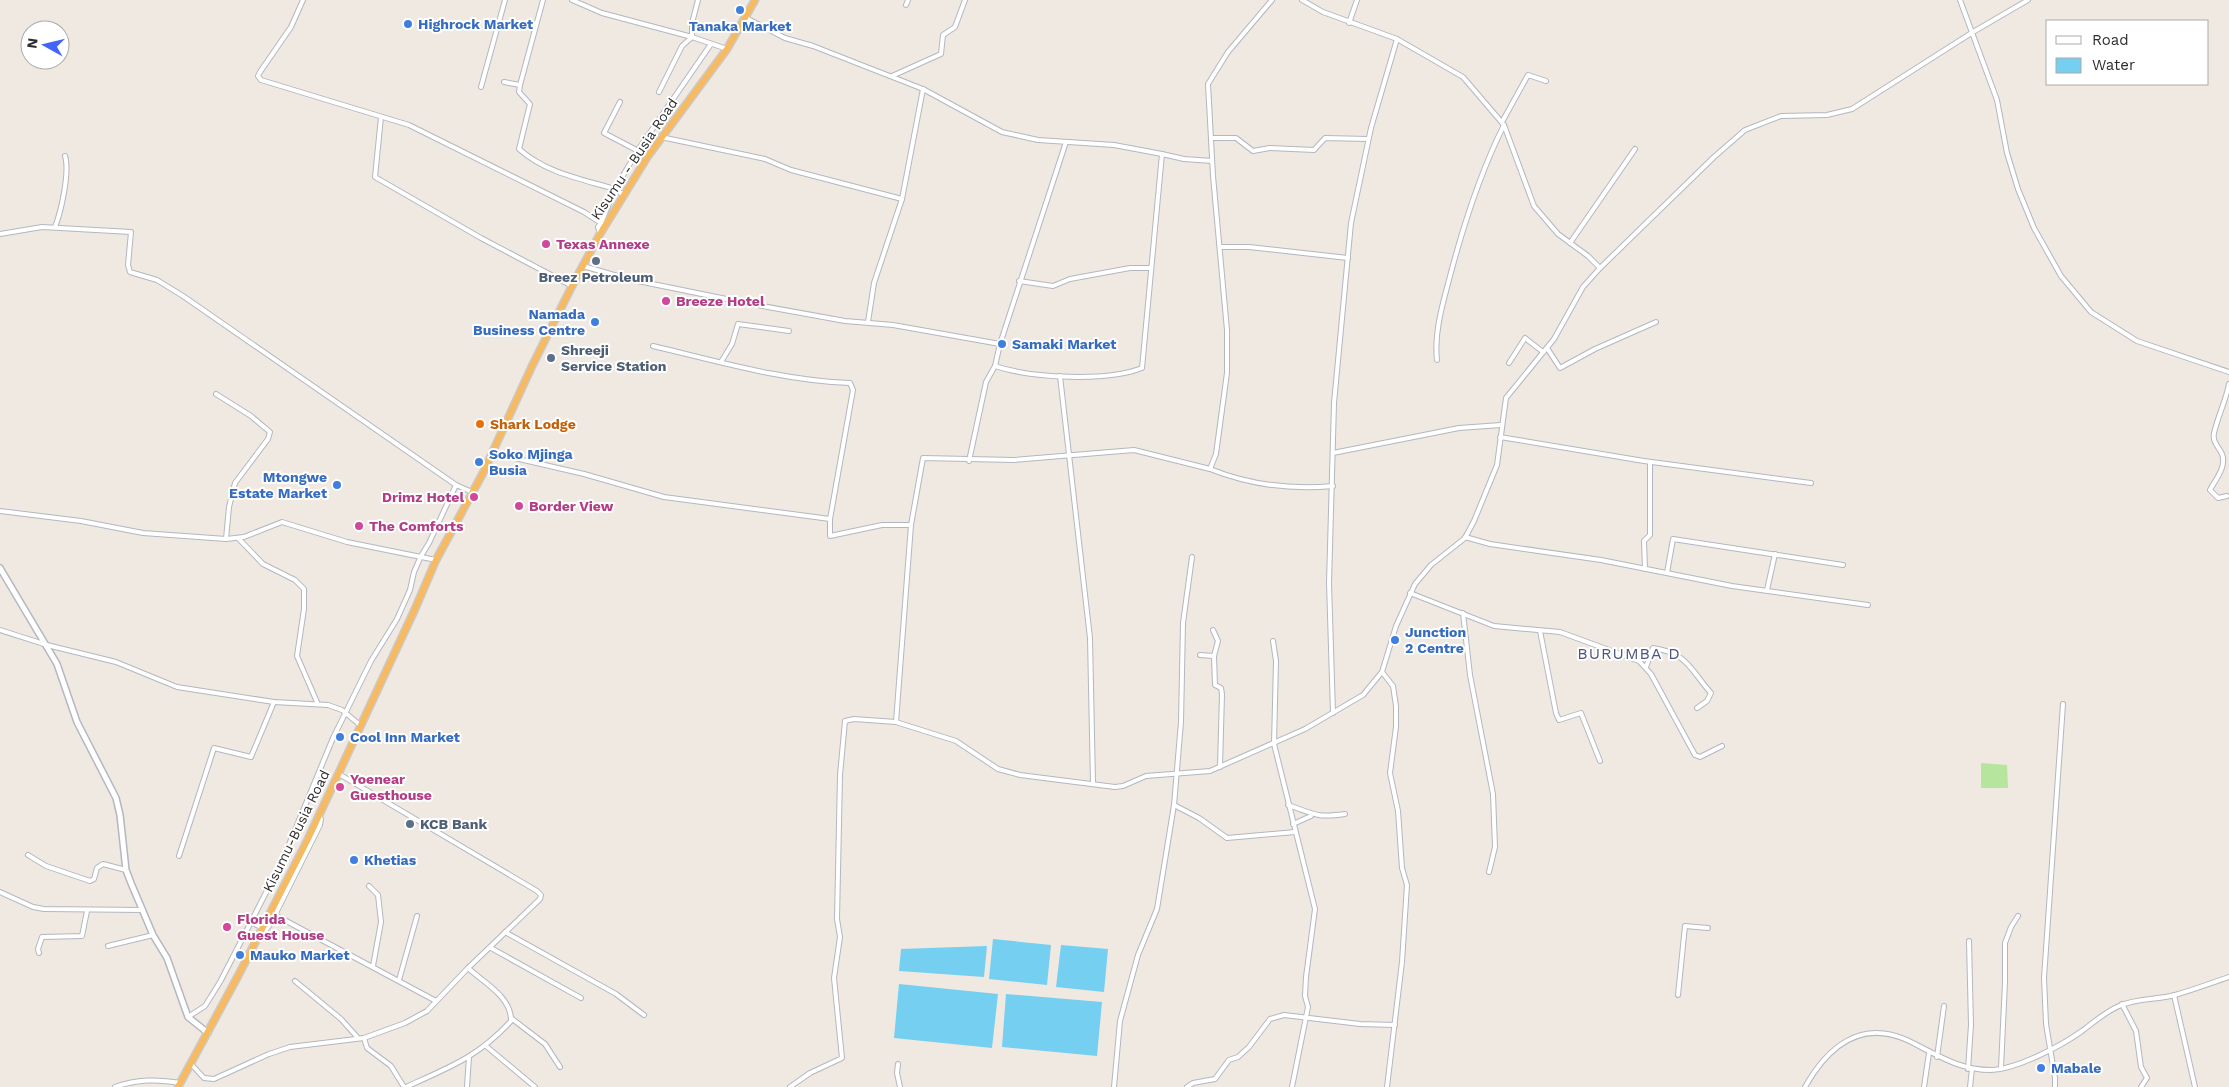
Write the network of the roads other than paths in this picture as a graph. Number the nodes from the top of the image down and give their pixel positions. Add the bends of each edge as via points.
1 (303, 0) edge
2 (505, 0) edge
3 (543, 0) edge
4 (572, 0) edge
5 (698, 0) edge
6 (756, 0) edge
7 (908, 0) edge
8 (965, 0) edge
9 (1272, 0) edge
10 (1302, 0) edge
11 (1357, 0) edge
12 (1960, 0) edge
13 (2028, 0) edge
14 (906, 5) dead end
15 (744, 17) junction
16 (1349, 23) junction
17 (1973, 32) junction
18 (692, 37) junction
19 (1397, 39) junction
20 (711, 44) junction
21 (727, 49) junction
22 (891, 76) junction
23 (1546, 81) dead end
24 (504, 82) dead end
25 (520, 85) junction
26 (481, 87) dead end
27 (923, 89) junction
28 (659, 92) dead end
29 (620, 102) dead end
30 (381, 117) junction
31 (1503, 124) junction
32 (661, 137) junction
33 (1211, 138) junction
34 (1368, 139) junction
35 (1066, 142) junction
36 (1635, 149) dead end
37 (638, 150) junction
38 (1162, 154) junction
39 (65, 156) dead end
40 (648, 156) junction
41 (1212, 161) junction
42 (615, 189) junction
43 (624, 195) junction
44 (902, 199) junction
45 (601, 222) junction
46 (55, 227) junction
47 (0, 234) edge
48 (600, 234) junction
49 (1570, 243) junction
50 (1221, 247) junction
51 (1348, 258) junction
52 (583, 266) junction
53 (1150, 268) junction
54 (1600, 268) junction
55 (1019, 281) junction
56 (572, 286) junction
57 (868, 322) junction
58 (1656, 322) dead end
59 (789, 331) dead end
60 (1000, 344) junction
61 (653, 346) dead end
62 (1548, 348) junction
63 (1543, 352) junction
64 (1437, 360) dead end
65 (721, 362) junction
66 (1509, 363) dead end
67 (995, 366) junction
68 (2229, 372) edge
69 (1060, 376) junction
70 (2229, 383) edge
71 (216, 394) dead end
72 (1501, 425) junction
73 (1500, 437) junction
74 (492, 453) junction
75 (1333, 453) junction
76 (1068, 456) junction
77 (968, 460) junction
78 (1650, 462) junction
79 (1210, 469) junction
80 (1811, 483) dead end
81 (456, 485) junction
82 (1333, 486) junction
83 (472, 492) junction
84 (2227, 496) dead end
85 (0, 511) edge
86 (830, 519) junction
87 (911, 525) junction
88 (1465, 537) junction
89 (238, 538) junction
90 (226, 539) junction
91 (1775, 554) junction
92 (421, 556) junction
93 (1192, 557) dead end
94 (436, 560) junction
95 (1843, 565) dead end
96 (0, 568) edge
97 (1645, 569) junction
98 (1667, 573) junction
99 (1767, 590) junction
100 (1410, 593) junction
101 (1868, 605) dead end
102 (415, 610) joint
103 (1463, 613) junction
104 (0, 630) edge
105 (1213, 630) dead end
106 (1540, 631) junction
107 (1273, 641) dead end
108 (46, 645) junction
109 (1200, 655) dead end
110 (1214, 656) junction
111 (1646, 666) junction
112 (1382, 672) junction
113 (274, 702) junction
114 (317, 702) dead end
115 (2063, 704) dead end
116 (1698, 708) dead end
117 (346, 712) junction
118 (1333, 713) junction
119 (896, 722) junction
120 (360, 725) junction
121 (1274, 744) junction
122 (1722, 746) dead end
123 (1600, 761) dead end
124 (1220, 767) junction
125 (1178, 773) junction
126 (339, 774) junction
127 (1093, 783) junction
128 (1174, 805) junction
129 (1288, 805) junction
130 (1345, 814) dead end
131 (1318, 815) junction
132 (318, 817) junction
133 (1292, 824) junction
134 (1295, 832) junction
135 (28, 855) dead end
136 (179, 856) dead end
137 (126, 870) junction
138 (1489, 872) dead end
139 (369, 886) dead end
140 (0, 892) edge
141 (142, 910) junction
142 (87, 911) junction
143 (274, 915) junction
144 (417, 916) dead end
145 (2018, 916) dead end
146 (251, 922) junction
147 (261, 928) junction
148 (1708, 928) dead end
149 (505, 932) junction
150 (153, 935) junction
151 (1969, 941) dead end
152 (108, 946) dead end
153 (490, 948) junction
154 (40, 954) dead end
155 (374, 966) junction
156 (468, 968) junction
157 (2229, 977) edge
158 (399, 980) junction
159 (295, 981) dead end
160 (1678, 995) dead end
161 (2174, 995) junction
162 (580, 998) dead end
163 (436, 1001) junction
164 (2122, 1004) junction
165 (1944, 1006) dead end
166 (644, 1016) dead end
167 (188, 1017) junction
168 (511, 1018) junction
169 (1306, 1018) junction
170 (1395, 1025) junction
171 (208, 1033) junction
172 (358, 1038) junction
173 (364, 1038) junction
174 (486, 1046) junction
175 (2050, 1051) junction
176 (1929, 1053) junction
177 (469, 1057) junction
178 (1937, 1057) junction
179 (191, 1064) junction
180 (898, 1064) dead end
181 (560, 1067) dead end
182 (2001, 1068) junction
183 (1970, 1069) junction
184 (179, 1085) edge
185 (115, 1087) edge
186 (405, 1087) edge
187 (467, 1087) edge
188 (535, 1087) edge
189 (790, 1087) edge
190 (900, 1087) edge
191 (1114, 1087) edge
192 (1187, 1087) edge
193 (1292, 1087) edge
194 (1387, 1087) edge
195 (1805, 1087) edge
196 (1924, 1087) edge
197 (1970, 1087) edge
198 (2055, 1087) edge
199 (2142, 1087) edge
200 (2195, 1087) edge

1 - 30 street via 291,27 259,78
2 - 26 street
3 - 25 street
4 - 18 street via 602,13
5 - 18 street
6 - 15 highway, Kisumu - Busia Road
7 - 14 street
8 - 22 street via 955,27 943,35 942,54
9 - 33 street via 1208,81
10 - 16 street
11 - 16 street
12 - 17 street
13 - 17 street
15 - 21 highway, Kisumu - Busia Road
15 - 22 street via 786,38
16 - 19 street
17 - 54 street via 1852,109 1827,115 1781,116 1745,130
17 - 68 street via 1997,100 2018,189 2034,228 2071,290 2091,312 2137,341
18 - 20 street
18 - 28 street via 682,46
19 - 31 street via 1463,77
19 - 34 street
20 - 21 street
20 - 37 street
21 - 32 highway, Kisumu - Busia Road
22 - 27 street
23 - 31 street via 1528,75
24 - 25 street
25 - 42 street via 520,92 530,104 519,149 554,171
27 - 35 street via 1002,132
27 - 44 street
29 - 37 street via 604,133
30 - 45 street via 432,135
30 - 56 street via 375,177
31 - 49 street via 1534,206 1544,220
31 - 64 street via 1479,177 1464,223 1438,332
32 - 40 highway, Kisumu - Busia Road
32 - 44 street via 765,159 791,170
33 - 34 street via 1236,138 1248,149 1259,152 1270,148 1314,150 1325,138
33 - 41 street
34 - 51 street via 1351,223
35 - 38 street via 1114,145
35 - 55 street
36 - 49 street
37 - 40 street
37 - 42 street
38 - 41 street
38 - 53 street
39 - 46 street via 67,165 61,208
40 - 43 highway, Kisumu - Busia Road
41 - 50 street
42 - 43 street
42 - 45 street
43 - 48 highway, Kisumu - Busia Road
44 - 57 street via 874,283
45 - 48 street via 598,226
46 - 47 street
46 - 81 street via 132,232 130,272 157,280 183,296
48 - 52 highway, Kisumu - Busia Road
49 - 54 street
50 - 51 street
50 - 79 street via 1227,373 1216,454
51 - 75 street via 1334,403
52 - 56 highway, Kisumu - Busia Road
52 - 57 street via 736,302
53 - 55 street via 1130,268 1070,279 1053,286
53 - 69 street via 1142,368 1129,373
54 - 62 street via 1583,287
55 - 60 street
56 - 74 highway, Kisumu - Busia Road
57 - 60 street
58 - 62 street via 1560,368
59 - 65 street via 738,324 732,344
60 - 67 street
61 - 65 street
62 - 63 street
63 - 66 street via 1525,338
63 - 72 street via 1506,398
65 - 86 street via 852,385
67 - 69 street
67 - 77 street via 986,382
68 - 70 street
69 - 76 street
70 - 84 street via 2214,433 2215,445 2222,453 2223,461 2221,472 2210,490 2218,498
71 - 90 street via 252,416 270,432 235,483
72 - 73 street
72 - 75 street via 1459,428
73 - 78 street
73 - 88 street via 1496,465
74 - 83 highway, Kisumu - Busia Road
74 - 86 street via 664,497
75 - 82 street
76 - 77 street
76 - 79 street via 1134,450
76 - 127 street via 1090,638
77 - 87 street via 923,458
78 - 80 street
78 - 97 street via 1650,535 1644,542
79 - 82 street via 1243,481 1282,487
81 - 83 street
81 - 92 street
82 - 118 street via 1329,583
83 - 94 highway, Kisumu - Busia Road
85 - 90 street via 143,533
86 - 87 street via 832,537 882,525
87 - 119 street
88 - 97 street via 1490,544
88 - 100 street via 1431,565
89 - 90 street
89 - 92 street via 282,522 348,542
89 - 114 street via 263,564 295,580 304,589 297,656
91 - 95 street
91 - 98 street via 1673,539
91 - 99 street
92 - 94 street
92 - 117 street via 397,619 371,661
93 - 125 street via 1183,624
94 - 102 highway, Kisumu - Busia Road
96 - 108 street
97 - 98 street
98 - 99 street
99 - 101 street
100 - 103 street
100 - 112 street
102 - 120 highway, Kisumu-Busia Road
103 - 106 street via 1494,626
103 - 138 street via 1471,683 1493,794 1495,847
104 - 108 street
105 - 110 street via 1218,641
106 - 111 street via 1560,632
106 - 123 street via 1559,720 1581,714
107 - 121 street via 1276,661
108 - 113 street via 110,660 177,687
108 - 137 street via 57,664 77,722 116,798
109 - 110 street
110 - 124 street via 1215,685 1221,688 1222,694
111 - 116 street via 1653,648 1672,651 1684,660 1711,693
111 - 122 street via 1697,757
112 - 118 street via 1363,694
112 - 170 street via 1393,686 1395,700 1396,727 1390,773 1398,811 1402,868 1407,884
113 - 117 street via 328,705
113 - 136 street via 251,757 214,748
115 - 175 street via 2044,978
117 - 120 street
117 - 146 street via 283,859
118 - 121 street
119 - 127 street via 956,741 998,769 1020,776
119 - 189 street via 845,721 840,775 837,919 840,938 834,978 842,1058 810,1072
120 - 126 highway, Kisumu-Busia Road
121 - 124 street
121 - 129 street
124 - 125 street via 1210,771
125 - 127 street via 1146,776 1123,786
125 - 128 street
126 - 132 highway, Kisumu-Busia Road
126 - 149 street via 541,895
128 - 134 street via 1227,838
128 - 191 street via 1157,909 1138,956 1120,1021
129 - 131 street
129 - 133 street
130 - 131 street
131 - 133 street
132 - 143 street via 320,825
132 - 147 highway, Kisumu-Busia Road
133 - 134 street
134 - 169 street via 1315,909 1306,969
135 - 137 street via 46,866 90,881 103,864
137 - 141 street
139 - 155 street via 378,894 381,922
140 - 142 street via 33,907
141 - 142 street
141 - 150 street
142 - 154 street via 82,936 42,937 38,949
143 - 147 street via 266,930
143 - 155 street
144 - 158 street
145 - 182 street via 2005,943
146 - 147 street
146 - 167 street via 205,1006
147 - 171 highway, Kisumu-Busia Road
148 - 160 street via 1685,926
149 - 153 street
149 - 166 street via 616,994
150 - 152 street
150 - 167 street via 166,958
151 - 183 street
153 - 156 street
153 - 162 street
155 - 158 street
156 - 163 street
156 - 168 street via 501,996
157 - 161 street
158 - 163 street
159 - 172 street via 341,1019
161 - 164 street
161 - 200 street
163 - 173 street via 427,1011 405,1023
164 - 175 street
164 - 199 street via 2136,1031 2141,1067 2147,1078
165 - 178 street
167 - 171 street
168 - 174 street
168 - 181 street via 545,1044
169 - 170 street
169 - 192 street via 1284,1015 1270,1019 1249,1047 1229,1060 1217,1077 1188,1084
169 - 193 street
170 - 194 street
171 - 179 highway, Kisumu-Busia Road
172 - 173 street
172 - 179 street via 290,1047 214,1079 204,1078
173 - 186 street via 367,1048 392,1066
174 - 177 street
174 - 188 street
175 - 182 street
175 - 198 street
176 - 178 street
176 - 195 street via 1889,1034 1872,1032 1840,1045 1826,1057
176 - 196 street
177 - 186 street
177 - 187 street
178 - 183 street
179 - 184 highway, Kisumu-Busia Road
180 - 190 street
182 - 183 street
183 - 197 street
184 - 185 street via 163,1080 132,1081

